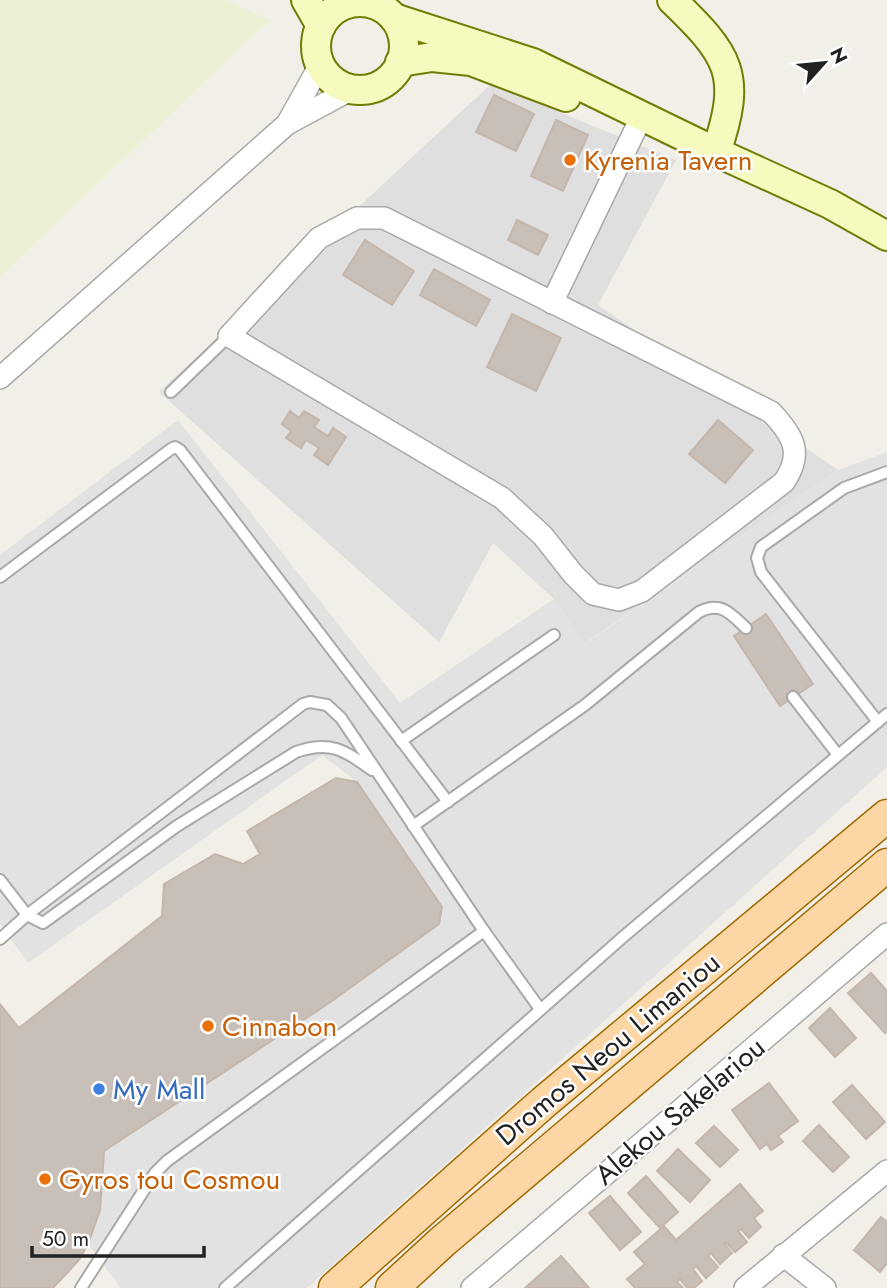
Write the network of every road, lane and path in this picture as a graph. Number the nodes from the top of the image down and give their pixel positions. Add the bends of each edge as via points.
1 (306, 0) edge
2 (672, 0) edge
3 (329, 11) edge
4 (394, 18) junction
5 (400, 62) junction
6 (320, 65) junction
7 (352, 89) junction
8 (287, 124) junction
9 (638, 124) junction
10 (716, 152) junction
11 (887, 236) edge
12 (552, 303) junction
13 (229, 336) junction
14 (0, 378) edge
15 (171, 392) dead end
16 (887, 472) edge
17 (0, 577) edge
18 (746, 628) dead end
19 (554, 635) dead end
20 (793, 697) dead end
21 (883, 718) edge
22 (401, 741) junction
23 (838, 755) junction
24 (377, 774) junction
25 (448, 802) junction
26 (887, 816) edge
27 (412, 826) junction
28 (887, 865) edge
29 (0, 880) edge
30 (27, 915) junction
31 (484, 931) junction
32 (887, 934) edge
33 (0, 939) edge
34 (540, 1009) junction
35 (887, 1171) edge
36 (783, 1255) junction
37 (81, 1288) edge
38 (225, 1288) edge
39 (335, 1288) edge
40 (393, 1288) edge
41 (472, 1288) edge
42 (745, 1288) edge
43 (825, 1288) edge

1 - 3 main road
2 - 10 main road via 720,52 729,75 728,118
3 - 4 main road via 349,3 374,4
3 - 6 main road via 316,38
4 - 5 main road via 403,40
4 - 10 main road via 533,62
5 - 7 main road via 394,73 376,86
5 - 9 main road via 432,57 471,61
6 - 7 main road via 328,76
6 - 8 street
7 - 8 street
8 - 14 street
9 - 10 main road
9 - 12 street
10 - 11 main road via 830,204
12 - 13 street via 384,218 356,218 318,238
12 - 13 street via 771,412 786,427 795,449 793,468 784,482 642,591 619,600 593,594 543,536 502,498
13 - 15 lane
16 - 21 lane via 830,497 761,547 757,558 761,572
17 - 22 lane via 175,447
18 - 25 lane via 722,608 699,612 585,705
19 - 22 lane
20 - 23 lane
21 - 23 lane
22 - 25 lane
23 - 34 lane
24 - 27 lane
24 - 30 lane via 327,745 296,752 177,826 43,923
24 - 30 lane via 341,718 327,705 303,704
25 - 27 lane
26 - 39 main road, Dromos Neou Limaniou via 544,1102
27 - 31 lane
28 - 40 main road, Dromos Neou Limaniou
29 - 30 lane
30 - 33 lane
31 - 34 lane
31 - 37 lane via 167,1161
32 - 41 street, Alekou Sakelariou
34 - 38 lane
35 - 36 street
36 - 42 street
36 - 43 street

